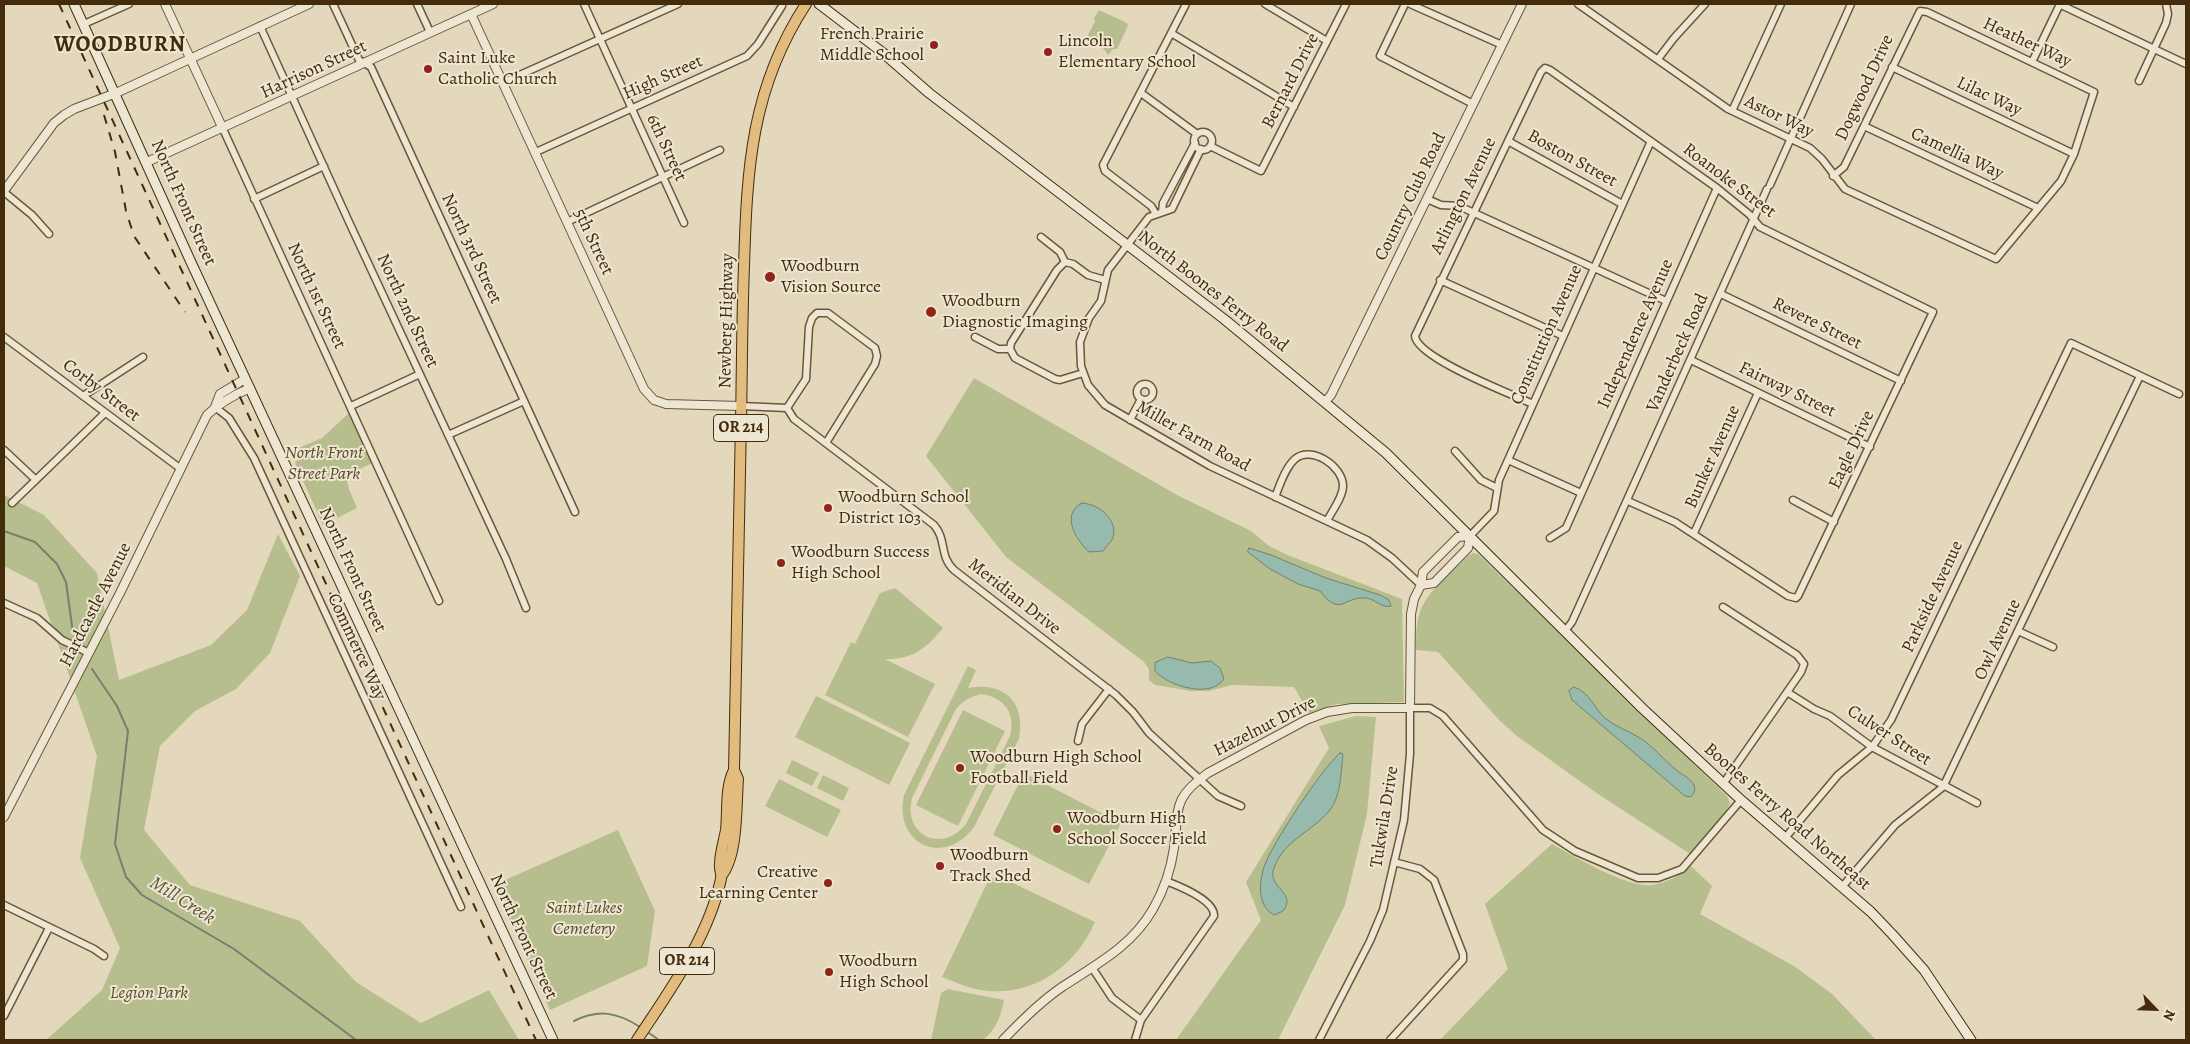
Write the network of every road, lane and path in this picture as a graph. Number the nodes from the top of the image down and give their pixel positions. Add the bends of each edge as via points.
1 (74, 4) edge
2 (129, 4) edge
3 (166, 4) edge
4 (310, 4) edge
5 (333, 4) edge
6 (417, 4) edge
7 (493, 4) edge
8 (584, 4) edge
9 (678, 4) edge
10 (806, 4) edge
11 (819, 4) edge
12 (1186, 4) edge
13 (1265, 4) edge
14 (1346, 4) edge
15 (1405, 4) edge
16 (1410, 4) edge
17 (1522, 4) edge
18 (1578, 4) edge
19 (1705, 4) edge
20 (1781, 4) edge
21 (1851, 4) edge
22 (2060, 4) edge
23 (2166, 4) edge
24 (782, 6) dead end
25 (1920, 10) joint
26 (471, 14) junction
27 (84, 24) junction
28 (260, 26) junction
29 (430, 32) junction
30 (1171, 33) junction
31 (600, 39) junction
32 (1327, 41) junction
33 (1502, 45) junction
34 (2154, 48) junction
35 (190, 58) junction
36 (1658, 59) junction
37 (2032, 62) junction
38 (364, 63) junction
39 (2186, 64) edge
40 (1892, 67) junction
41 (1545, 68) joint
42 (2139, 81) dead end
43 (504, 82) junction
44 (1141, 92) junction
45 (116, 93) junction
46 (292, 96) junction
47 (1473, 104) junction
48 (1294, 107) junction
49 (631, 108) junction
50 (1732, 111) junction
51 (1864, 126) junction
52 (223, 129) junction
53 (1197, 134) junction
54 (1790, 138) junction
55 (1508, 141) junction
56 (1651, 141) junction
57 (1195, 143) junction
58 (1210, 146) junction
59 (1201, 149) junction
60 (720, 150) dead end
61 (536, 152) junction
62 (2074, 154) junction
63 (147, 162) junction
64 (324, 166) junction
65 (1833, 176) junction
66 (663, 177) junction
67 (1717, 188) junction
68 (4, 192) edge
69 (1427, 198) junction
70 (254, 199) junction
71 (1622, 204) junction
72 (2038, 208) junction
73 (1159, 213) junction
74 (1473, 213) junction
75 (1754, 220) junction
76 (567, 222) junction
77 (684, 223) dead end
78 (48, 234) dead end
79 (1041, 237) dead end
80 (1127, 244) junction
81 (1065, 262) junction
82 (1594, 268) junction
83 (1105, 280) junction
84 (1440, 280) junction
85 (1721, 294) junction
86 (1666, 301) junction
87 (1933, 312) joint
88 (1564, 336) junction
89 (4, 337) edge
90 (975, 337) dead end
91 (1010, 349) junction
92 (143, 357) dead end
93 (1691, 360) junction
94 (1083, 373) junction
95 (420, 374) junction
96 (2140, 376) junction
97 (245, 379) junction
98 (1901, 381) junction
99 (250, 388) junction
100 (1758, 393) junction
101 (2179, 394) dead end
102 (83, 396) junction
103 (1141, 399) dead end
104 (524, 401) junction
105 (1325, 402) junction
106 (1533, 404) junction
107 (351, 406) junction
108 (741, 406) junction
109 (215, 407) junction
110 (788, 408) junction
111 (105, 413) junction
112 (1130, 420) junction
113 (448, 435) junction
114 (826, 442) junction
115 (1870, 447) junction
116 (4, 450) edge
117 (1455, 451) dead end
118 (1508, 460) junction
119 (181, 469) junction
120 (36, 480) junction
121 (1498, 488) junction
122 (1582, 493) junction
123 (1275, 496) junction
124 (1628, 500) junction
125 (1793, 500) dead end
126 (12, 503) dead end
127 (575, 512) dead end
128 (1327, 521) junction
129 (1834, 522) junction
130 (1694, 534) junction
131 (1470, 536) junction
132 (1550, 538) dead end
133 (1421, 585) junction
134 (439, 601) dead end
135 (4, 603) edge
136 (1723, 607) dead end
137 (526, 608) dead end
138 (1565, 631) junction
139 (2018, 631) junction
140 (2053, 648) dead end
141 (89, 653) junction
142 (1109, 689) junction
143 (1788, 692) junction
144 (1410, 708) junction
145 (1078, 740) dead end
146 (1872, 747) junction
147 (1200, 779) junction
148 (1723, 784) junction
149 (1943, 787) junction
150 (1741, 800) junction
151 (1977, 803) dead end
152 (1241, 806) dead end
153 (4, 816) edge
154 (1785, 838) junction
155 (1394, 862) junction
156 (1166, 881) junction
157 (1842, 887) junction
158 (4, 905) edge
159 (461, 906) dead end
160 (49, 928) junction
161 (104, 956) dead end
162 (1093, 969) junction
163 (4, 1016) edge
164 (1141, 1020) junction
165 (553, 1040) edge
166 (637, 1040) edge
167 (1003, 1040) edge
168 (1134, 1040) edge
169 (1319, 1040) edge
170 (1390, 1040) edge
171 (1971, 1040) edge

1 - 27 main road, North Front Street
2 - 27 street
3 - 35 street, North 1st Street
4 - 28 street
5 - 38 street, North 3rd Street via 359,60
6 - 29 street
7 - 26 street, Harrison Street
8 - 31 street, 6th Street
9 - 31 street
10 - 108 main road, Newberg Highway / OR 214 via 786,36 771,71 758,113 750,156 745,220
11 - 80 main road, North Boones Ferry Road via 929,93
12 - 30 street
13 - 32 street
14 - 32 street, Bernard Drive
15 - 47 street via 1380,56
16 - 33 street
17 - 33 street, Country Club Road
18 - 36 street, Astor Way
19 - 36 street
20 - 50 street
21 - 54 street, Vanderbeck Road
22 - 34 street
22 - 37 street
23 - 34 street via 2167,18
24 - 49 street, High Street via 747,56
25 - 37 street, Heather Way
25 - 40 street, Dogwood Drive
26 - 29 street, Harrison Street
26 - 43 street, 5th Street
27 - 45 main road, North Front Street
28 - 35 street
28 - 46 street, North 2nd Street
29 - 38 street, Harrison Street
30 - 44 street
30 - 48 street
31 - 43 street
31 - 49 street, 6th Street
32 - 48 street, Bernard Drive
33 - 47 street, Country Club Road
34 - 39 street
34 - 42 street
35 - 45 street
35 - 52 street, North 1st Street
36 - 50 street, Astor Way
37 - 62 street, Heather Way via 2094,92
38 - 46 street, Harrison Street
38 - 104 street, North 3rd Street via 371,67
40 - 51 street, Dogwood Drive
40 - 62 street, Lilac Way
41 - 55 street, Arlington Avenue
41 - 56 street, Roanoke Street
43 - 61 street, 5th Street
44 - 53 street
44 - 73 street via 1103,167
45 - 63 main road, North Front Street
45 - 68 street via 61,117
46 - 52 street, Harrison Street
46 - 64 street, North 2nd Street
47 - 69 street, Country Club Road
48 - 58 street, Bernard Drive via 1261,171
49 - 61 street, High Street
49 - 66 street, 6th Street
50 - 54 street, Astor Way
51 - 65 street, Dogwood Drive via 1844,167
51 - 72 street, Camellia Way
52 - 63 street, Harrison Street
52 - 70 street, North 1st Street
53 - 57 street
53 - 58 street via 1210,135
54 - 65 street, Astor Way via 1810,148
54 - 75 street, Vanderbeck Road
55 - 71 street, Boston Street
55 - 74 street, Arlington Avenue
56 - 67 street, Roanoke Street
56 - 71 street, Constitution Avenue
57 - 59 street
57 - 73 street
58 - 59 street
59 - 73 street, Miller Farm Road via 1172,209
60 - 66 street
61 - 76 street, 5th Street
62 - 72 street via 2061,181
63 - 97 main road, North Front Street
64 - 70 street
64 - 95 street, North 2nd Street
65 - 72 street, Astor Way via 1850,192 1996,259
66 - 76 street
66 - 77 street, 6th Street
67 - 75 street, Roanoke Street
67 - 86 street, Independence Avenue
68 - 78 street via 32,215
69 - 74 street
69 - 105 street, Country Club Road
70 - 107 street, North 1st Street
71 - 82 street, Constitution Avenue
73 - 80 street, Miller Farm Road via 1147,219
74 - 82 street
74 - 84 street, Arlington Avenue
75 - 85 street, Vanderbeck Road
75 - 87 street, Roanoke Street via 1760,227
76 - 108 street, 5th Street via 650,398 666,404
79 - 81 street via 1060,252
80 - 83 street, Miller Farm Road via 1110,267
80 - 105 main road, North Boones Ferry Road
81 - 83 street
81 - 91 street
82 - 86 street
82 - 88 street, Constitution Avenue
83 - 94 street, Miller Farm Road via 1101,302 1089,318 1082,336 1080,360
84 - 88 street
84 - 106 street, Arlington Avenue via 1417,327 1415,339 1425,350 1454,368
85 - 93 street, Vanderbeck Road
85 - 98 street, Revere Street
86 - 122 street, Independence Avenue
87 - 98 street, Eagle Drive
88 - 106 street, Constitution Avenue
89 - 102 street, Corby Street
90 - 91 street via 998,349
91 - 94 street via 1015,358 1055,379
92 - 102 street
93 - 100 street, Fairway Street
93 - 124 street, Vanderbeck Road
94 - 112 street, Miller Farm Road via 1094,394 1106,406
95 - 107 street
95 - 113 street, North 2nd Street
96 - 101 street
96 - 139 street, Owl Avenue
96 - 146 street, Parkside Avenue via 2071,343 1891,720
97 - 99 main road, North Front Street
97 - 109 street, Hardcastle Avenue via 220,394
98 - 115 street, Eagle Drive
99 - 109 street, Hardcastle Avenue
99 - 165 main road, North Front Street
100 - 115 street, Fairway Street
100 - 130 street, Bunker Avenue
102 - 111 street, Corby Street
103 - 112 street
104 - 113 street
104 - 127 street, North 3rd Street
105 - 131 main road, North Boones Ferry Road via 1386,453
106 - 118 street, Constitution Avenue
107 - 134 street, North 1st Street
108 - 110 street
108 - 166 main road, Newberg Highway / OR 214 via 734,770 730,778 720,864 722,875 711,910 690,956
109 - 119 street, Hardcastle Avenue via 207,415
109 - 159 street, Commerce Way via 229,418 254,458
110 - 114 street, Meridian Drive via 794,419
110 - 114 street via 806,379 810,322 817,314 828,313 874,348 877,356
111 - 119 street, Corby Street
111 - 120 street
112 - 123 street, Miller Farm Road via 1210,466
113 - 137 street, North 2nd Street
114 - 142 street, Meridian Drive via 931,523 939,532 945,558 954,570
115 - 129 street, Eagle Drive
116 - 120 street
117 - 121 street via 1481,480
118 - 121 street, Constitution Avenue
118 - 122 street
119 - 141 street, Hardcastle Avenue
120 - 126 street
121 - 131 street, Constitution Avenue via 1494,510
122 - 132 street, Independence Avenue via 1566,528
123 - 128 street, Miller Farm Road
123 - 128 street via 1295,459 1307,454 1316,455 1342,479 1342,491
124 - 130 street
124 - 138 street, Vanderbeck Road
125 - 129 street
128 - 133 street, Miller Farm Road via 1373,544
129 - 130 street, Eagle Drive via 1803,590 1796,598 1784,594
131 - 133 street via 1468,548 1434,583
131 - 133 street, Tukwila Drive via 1458,537 1423,572
131 - 138 main road, North Boones Ferry Road
133 - 144 street, Tukwila Drive via 1411,614
135 - 141 street via 37,618 62,640
136 - 143 street via 1797,655 1804,664
138 - 148 main road, Boones Ferry Road Northeast
139 - 140 street
139 - 149 street, Owl Avenue
141 - 153 street, Hardcastle Avenue
142 - 145 street via 1082,724
142 - 147 street, Meridian Drive via 1127,705 1149,733
143 - 146 street, Culver Street via 1830,716
143 - 148 street
144 - 147 street, Hazelnut Drive via 1327,712 1306,720
144 - 150 street, Hazelnut Drive via 1430,708 1443,716 1533,819 1554,838 1638,878 1658,878 1682,869
144 - 155 street, Tukwila Drive via 1404,820
146 - 149 street, Culver Street
146 - 154 street, Parkside Avenue via 1838,775
147 - 152 street, Meridian Drive via 1222,798
147 - 156 street, Hazelnut Drive via 1188,789 1178,805 1174,849
148 - 150 main road, Boones Ferry Road Northeast
149 - 151 street, Culver Street
149 - 157 street, Owl Avenue via 1895,825
150 - 154 main road, Boones Ferry Road Northeast
154 - 157 main road, Boones Ferry Road Northeast
155 - 169 street, Tukwila Drive via 1378,923
155 - 170 street via 1420,869 1434,880 1463,960
156 - 162 street, Hazelnut Drive via 1141,927 1122,948
156 - 164 street via 1188,890 1211,905 1214,911 1212,920
157 - 171 main road, Boones Ferry Road Northeast via 1871,912 1924,970
158 - 160 street
160 - 161 street
160 - 163 street
162 - 164 street via 1112,998
162 - 167 street, Hazelnut Drive via 1047,999
164 - 168 street

